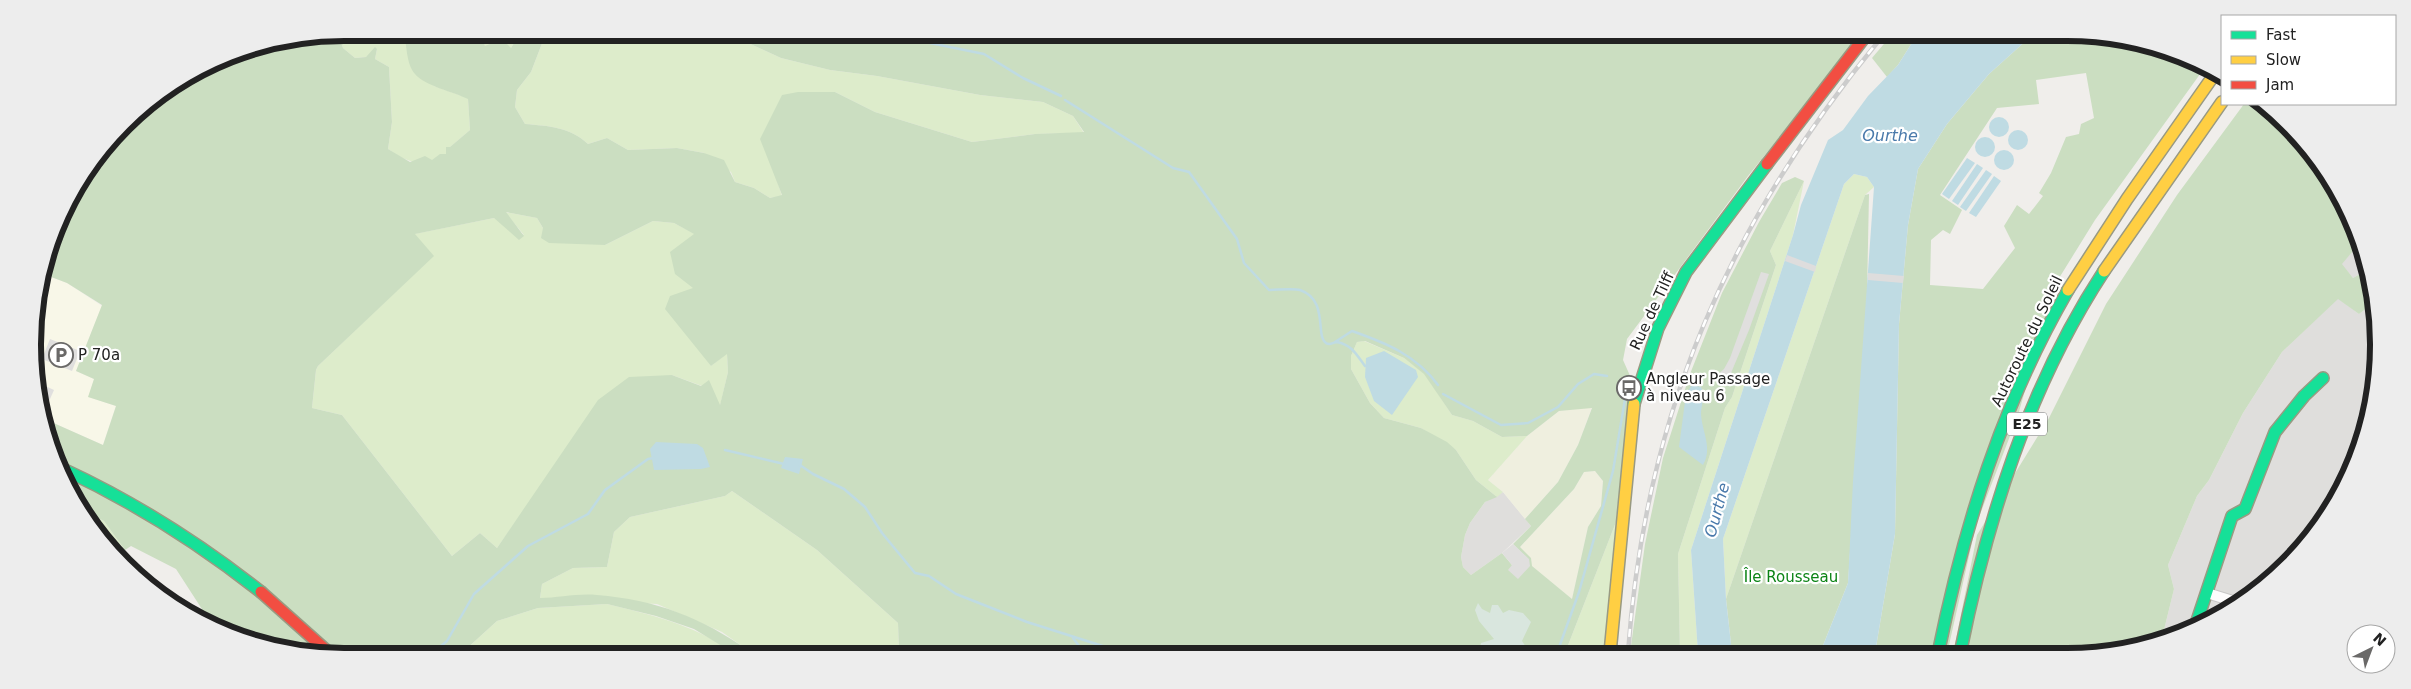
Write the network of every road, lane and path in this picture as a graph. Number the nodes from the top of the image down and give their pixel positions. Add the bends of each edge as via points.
1 (1862, 41) edge
2 (2211, 78) edge
3 (2221, 103) edge
4 (2323, 378) dead end
5 (69, 472) edge
6 (2207, 593) junction
7 (2230, 600) edge
8 (2198, 617) edge
9 (321, 647) edge
10 (1610, 648) edge
11 (1939, 648) edge
12 (1961, 648) edge

1 - 10 main road, Rue de Tilff via 1702,249 1676,290 1658,328 1632,414
2 - 11 main road, Autoroute du Soleil / E25 via 2076,275 2045,332 1983,475 1961,550
3 - 12 main road, E25 via 2101,277 2060,351 2032,410 2004,483 1982,554
4 - 6 main road via 2275,432 2245,509 2232,516
5 - 9 main road via 131,504 191,542 262,594
6 - 7 street
6 - 8 main road

